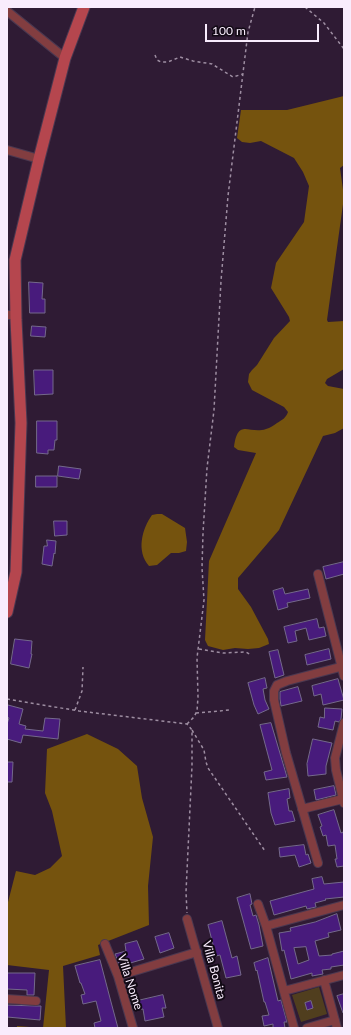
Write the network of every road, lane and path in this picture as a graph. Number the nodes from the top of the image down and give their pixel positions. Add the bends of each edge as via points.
1 (84, 7) edge
2 (255, 7) edge
3 (305, 7) edge
4 (7, 11) edge
5 (344, 49) edge
6 (155, 55) dead end
7 (65, 58) junction
8 (243, 74) junction
9 (7, 150) edge
10 (39, 159) junction
11 (11, 319) edge
12 (318, 574) dead end
13 (7, 612) edge
14 (199, 649) junction
15 (251, 655) dead end
16 (343, 666) edge
17 (83, 667) dead end
18 (344, 676) edge
19 (7, 699) edge
20 (75, 710) junction
21 (230, 710) dead end
22 (196, 713) junction
23 (344, 723) edge
24 (187, 724) junction
25 (192, 730) junction
26 (343, 801) edge
27 (302, 809) junction
28 (265, 851) dead end
29 (318, 863) dead end
30 (258, 904) dead end
31 (344, 905) edge
32 (187, 918) joint
33 (266, 926) junction
34 (105, 944) dead end
35 (197, 952) junction
36 (344, 975) edge
37 (118, 976) junction
38 (324, 980) junction
39 (284, 992) junction
40 (7, 999) edge
41 (36, 1001) dead end
42 (336, 1024) edge
43 (132, 1028) edge
44 (218, 1028) edge
45 (294, 1028) edge
46 (307, 1028) edge

1 - 7 street
2 - 8 path via 248,32
3 - 5 path via 324,23
4 - 7 street
6 - 8 path via 161,62 180,57 214,65 233,77
7 - 10 street
8 - 14 path via 228,196 221,281 214,410 207,468 202,568 204,600
9 - 10 street
10 - 11 street via 15,260
11 - 13 street via 21,423 16,572
12 - 16 street
14 - 15 path via 223,653 246,652
14 - 22 path
16 - 18 street
16 - 27 street via 286,681 277,685 274,691 286,753
17 - 20 path via 82,691
19 - 20 path
20 - 24 path
21 - 22 path
22 - 24 path
23 - 26 street via 335,758
24 - 25 path
25 - 28 path via 204,750 208,768
25 - 32 path
26 - 27 street
27 - 29 street
30 - 33 street
31 - 33 street
32 - 35 street, Villa Bonita
33 - 39 street
34 - 37 street, Villa Nome
35 - 37 street
35 - 44 street, Villa Bonita
36 - 38 street
37 - 43 street, Villa Nome
38 - 39 street
38 - 42 street
39 - 45 street
40 - 41 street
42 - 46 street

